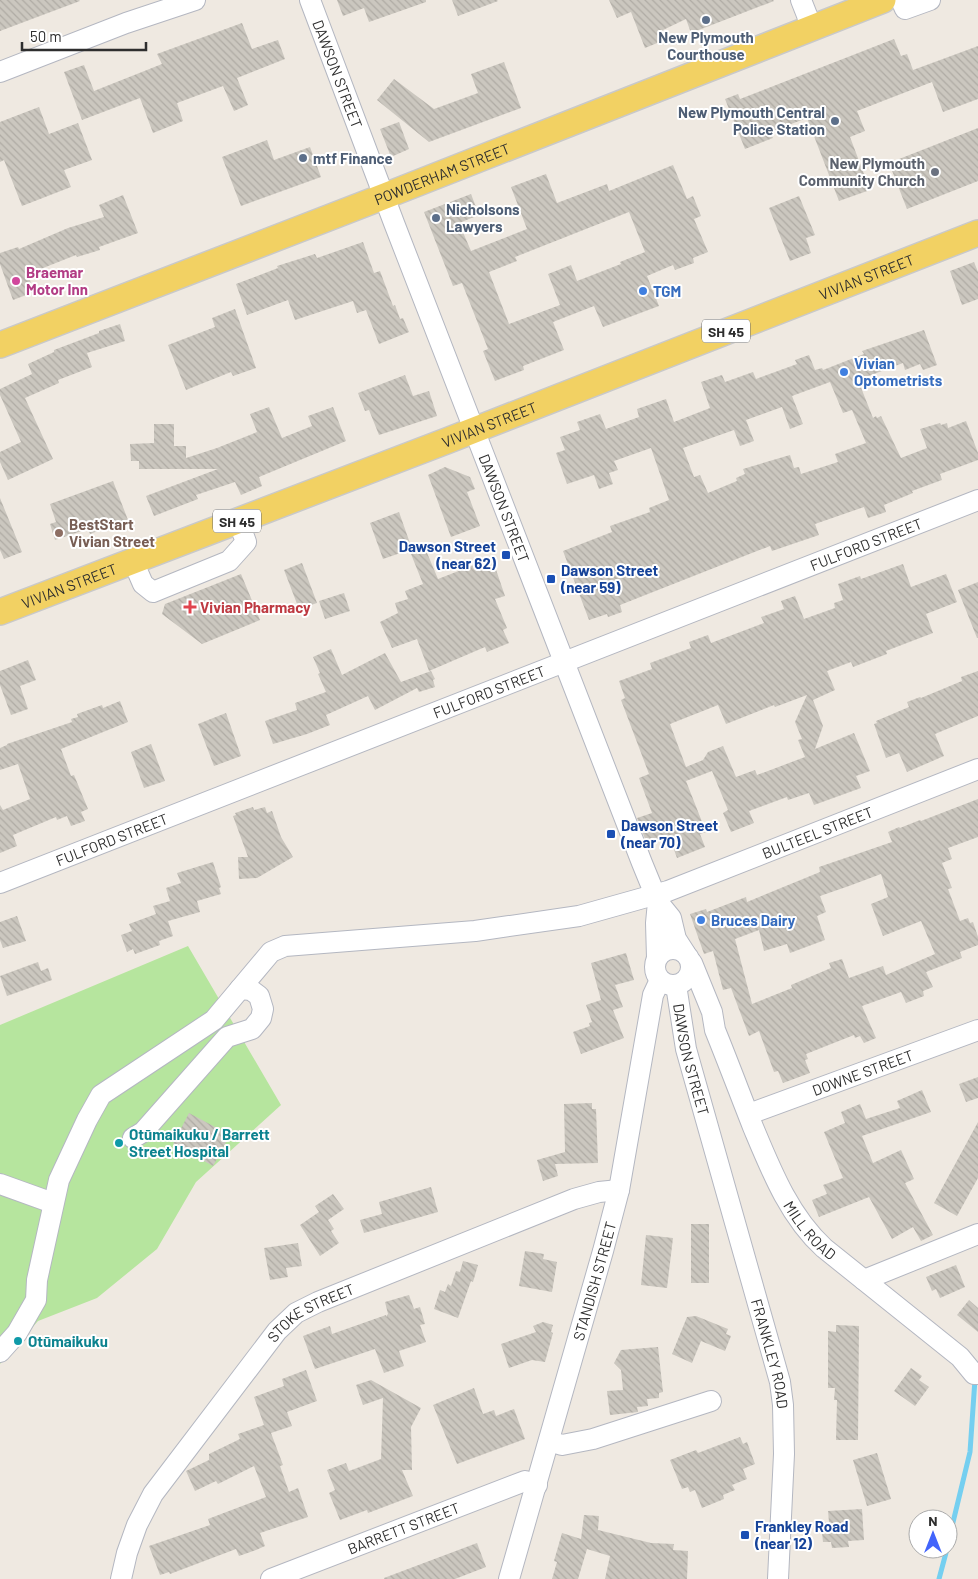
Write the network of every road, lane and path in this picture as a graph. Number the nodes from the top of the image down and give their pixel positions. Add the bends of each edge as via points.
1 (195, 0) edge
2 (310, 0) edge
3 (801, 0) edge
4 (884, 0) edge
5 (901, 0) edge
6 (930, 0) edge
7 (812, 28) junction
8 (0, 72) edge
9 (385, 196) junction
10 (978, 233) edge
11 (0, 344) edge
12 (474, 430) junction
13 (978, 500) edge
14 (238, 520) junction
15 (133, 561) junction
16 (0, 612) edge
17 (565, 662) junction
18 (978, 770) edge
19 (0, 883) edge
20 (657, 899) junction
21 (657, 958) junction
22 (688, 958) junction
23 (672, 983) junction
24 (240, 989) junction
25 (715, 1030) junction
26 (978, 1030) edge
27 (749, 1114) junction
28 (710, 1134) joint
29 (133, 1138) dead end
30 (0, 1184) edge
31 (619, 1190) junction
32 (53, 1203) junction
33 (978, 1234) edge
34 (864, 1280) junction
35 (0, 1352) edge
36 (973, 1370) edge
37 (711, 1401) dead end
38 (549, 1441) junction
39 (537, 1485) junction
40 (121, 1579) edge
41 (271, 1579) edge
42 (509, 1579) edge
43 (778, 1579) edge

1 - 8 street
2 - 9 street, DAWSON STREET
3 - 7 street
4 - 7 main road, POWDERHAM STREET
5 - 6 street via 905,9
7 - 9 main road, POWDERHAM STREET
9 - 11 main road, POWDERHAM STREET
9 - 12 street, DAWSON STREET
10 - 12 main road, VIVIAN STREET / SH 45
12 - 14 main road, VIVIAN STREET / SH 45
12 - 17 street, DAWSON STREET
13 - 17 street, FULFORD STREET
14 - 15 main road, VIVIAN STREET / SH 45
14 - 15 street via 246,542 229,561 153,592 143,584
15 - 16 main road, VIVIAN STREET / SH 45
17 - 19 street, FULFORD STREET
17 - 20 street, DAWSON STREET
18 - 20 street, BULTEEL STREET
20 - 21 street, DAWSON STREET
20 - 22 street, DAWSON STREET via 671,918 676,938
20 - 24 street, BULTEEL STREET via 579,916 475,931 285,946 271,952
21 - 22 street via 670,949 680,950
21 - 23 street via 655,970
22 - 23 street via 690,975 686,980
22 - 25 street, MILL ROAD via 712,1012
23 - 25 street, MILL ROAD via 698,1004
23 - 28 street, DAWSON STREET via 686,1049
23 - 31 street, STANDISH STREET via 653,995
24 - 29 street via 251,990 259,996 263,1008 261,1018 252,1029 228,1038 143,1132
24 - 32 street, BULTEEL STREET via 214,1020 101,1095 59,1180
25 - 27 street, MILL ROAD
26 - 27 street, DOWNE STREET
27 - 34 street, MILL ROAD via 769,1164 799,1221 814,1239
28 - 43 street, FRANKLEY ROAD via 780,1382 784,1454
30 - 32 street
31 - 38 street, STANDISH STREET
31 - 40 street, STOKE STREET via 574,1199 296,1313 277,1331 153,1494 137,1525
32 - 35 street, BULTEEL STREET via 36,1300 17,1333
33 - 34 street
34 - 36 street, MILL ROAD
37 - 38 street via 593,1439 562,1445
38 - 39 street, STANDISH STREET
39 - 41 street, BARRETT STREET via 525,1481
39 - 42 street, STANDISH STREET

